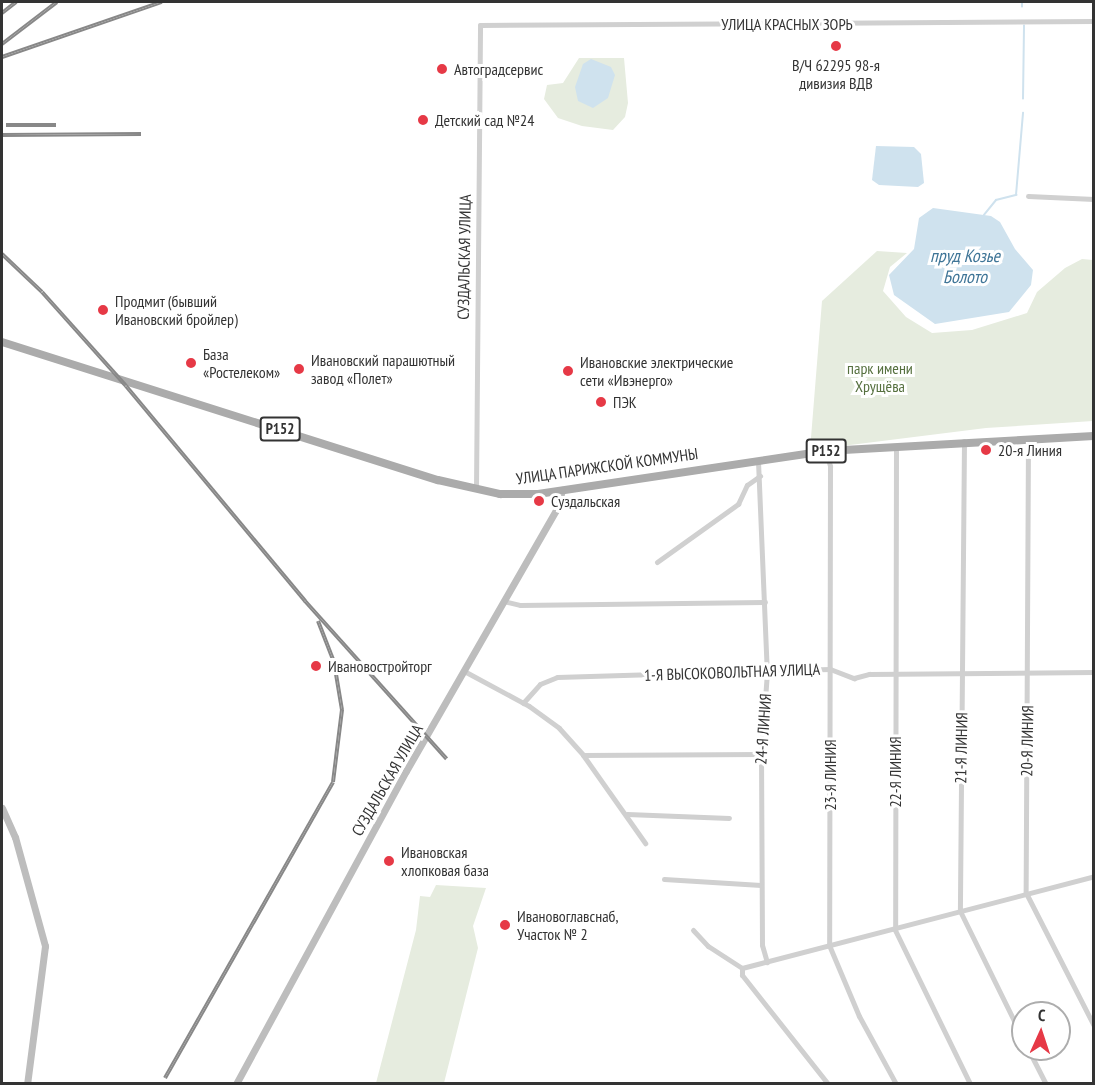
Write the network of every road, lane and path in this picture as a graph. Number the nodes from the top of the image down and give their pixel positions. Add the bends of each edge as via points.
1 (1094, 21) edge
2 (480, 25) joint
3 (1028, 196) dead end
4 (1094, 199) edge
5 (2, 342) edge
6 (1094, 436) edge
7 (1028, 439) junction
8 (964, 441) junction
9 (896, 444) junction
10 (826, 451) junction
11 (759, 461) junction
12 (760, 476) junction
13 (476, 490) junction
14 (562, 490) junction
15 (657, 562) dead end
16 (503, 601) junction
17 (765, 602) junction
18 (830, 669) junction
19 (464, 671) junction
20 (767, 672) junction
21 (1094, 672) edge
22 (962, 674) junction
23 (1028, 674) junction
24 (896, 675) junction
25 (523, 703) junction
26 (760, 754) junction
27 (584, 755) junction
28 (2, 808) edge
29 (627, 814) junction
30 (729, 818) dead end
31 (645, 843) dead end
32 (1094, 876) edge
33 (664, 879) dead end
34 (761, 885) junction
35 (1026, 893) junction
36 (960, 911) junction
37 (693, 930) dead end
38 (895, 930) junction
39 (829, 945) junction
40 (767, 962) junction
41 (742, 968) junction
42 (1011, 1015) edge
43 (1094, 1026) edge
44 (1034, 1061) edge
45 (27, 1083) edge
46 (236, 1083) edge
47 (828, 1083) edge
48 (896, 1083) edge
49 (970, 1083) edge
50 (1046, 1083) edge

1 - 2 street, УЛИЦА КРАСНЫХ ЗОРЬ
2 - 13 street, СУЗДАЛЬСКАЯ УЛИЦА
3 - 4 street
5 - 13 main road, УЛИЦА ПАРИЖСКОЙ КОММУНЫ / Р152
6 - 7 main road, УЛИЦА ПАРИЖСКОЙ КОММУНЫ / Р152
7 - 8 main road, УЛИЦА ПАРИЖСКОЙ КОММУНЫ / Р152
7 - 23 street, 20-Я ЛИНИЯ
8 - 9 main road, УЛИЦА ПАРИЖСКОЙ КОММУНЫ / Р152
8 - 22 street, 21-Я ЛИНИЯ
9 - 10 main road, УЛИЦА ПАРИЖСКОЙ КОММУНЫ / Р152
9 - 24 street, 22-Я ЛИНИЯ
10 - 11 main road, УЛИЦА ПАРИЖСКОЙ КОММУНЫ / Р152
10 - 18 street, 23-Я ЛИНИЯ via 830,466
11 - 12 street, 24-Я ЛИНИЯ
11 - 14 main road, УЛИЦА ПАРИЖСКОЙ КОММУНЫ / Р152
12 - 15 street via 747,485 738,504
12 - 17 street, 24-Я ЛИНИЯ
13 - 14 main road, УЛИЦА ПАРИЖСКОЙ КОММУНЫ / Р152 via 520,495
14 - 16 main road, СУЗДАЛЬСКАЯ УЛИЦА via 556,510
16 - 17 street via 520,605
16 - 19 main road, СУЗДАЛЬСКАЯ УЛИЦА
17 - 20 street, 24-Я ЛИНИЯ
18 - 20 street, 1-Я ВЫСОКОВОЛЬТНАЯ УЛИЦА
18 - 24 street, 1-Я ВЫСОКОВОЛЬТНАЯ УЛИЦА via 854,678
18 - 39 street, 23-Я ЛИНИЯ
19 - 25 street
19 - 46 main road, СУЗДАЛЬСКАЯ УЛИЦА
20 - 25 street, 1-Я ВЫСОКОВОЛЬТНАЯ УЛИЦА via 556,677 540,684
20 - 26 street, 24-Я ЛИНИЯ
21 - 23 street, 1-Я ВЫСОКОВОЛЬТНАЯ УЛИЦА
22 - 23 street, 1-Я ВЫСОКОВОЛЬТНАЯ УЛИЦА
22 - 24 street, 1-Я ВЫСОКОВОЛЬТНАЯ УЛИЦА
22 - 36 street, 21-Я ЛИНИЯ
23 - 35 street, 20-Я ЛИНИЯ
24 - 38 street, 22-Я ЛИНИЯ
25 - 27 street via 559,728
26 - 27 street
26 - 34 street, 24-Я ЛИНИЯ
27 - 29 street
28 - 45 main road via 15,837 45,946
29 - 30 street
29 - 31 street
32 - 35 street
33 - 34 street
34 - 40 street, 24-Я ЛИНИЯ via 762,945
35 - 36 street
35 - 43 street, 20-Я ЛИНИЯ
36 - 38 street
36 - 42 street, 21-Я ЛИНИЯ
37 - 41 street via 716,953
38 - 39 street
38 - 49 street, 22-Я ЛИНИЯ
39 - 40 street
39 - 48 street, 23-Я ЛИНИЯ via 860,1016
40 - 41 street
41 - 47 street via 742,975
44 - 50 street

